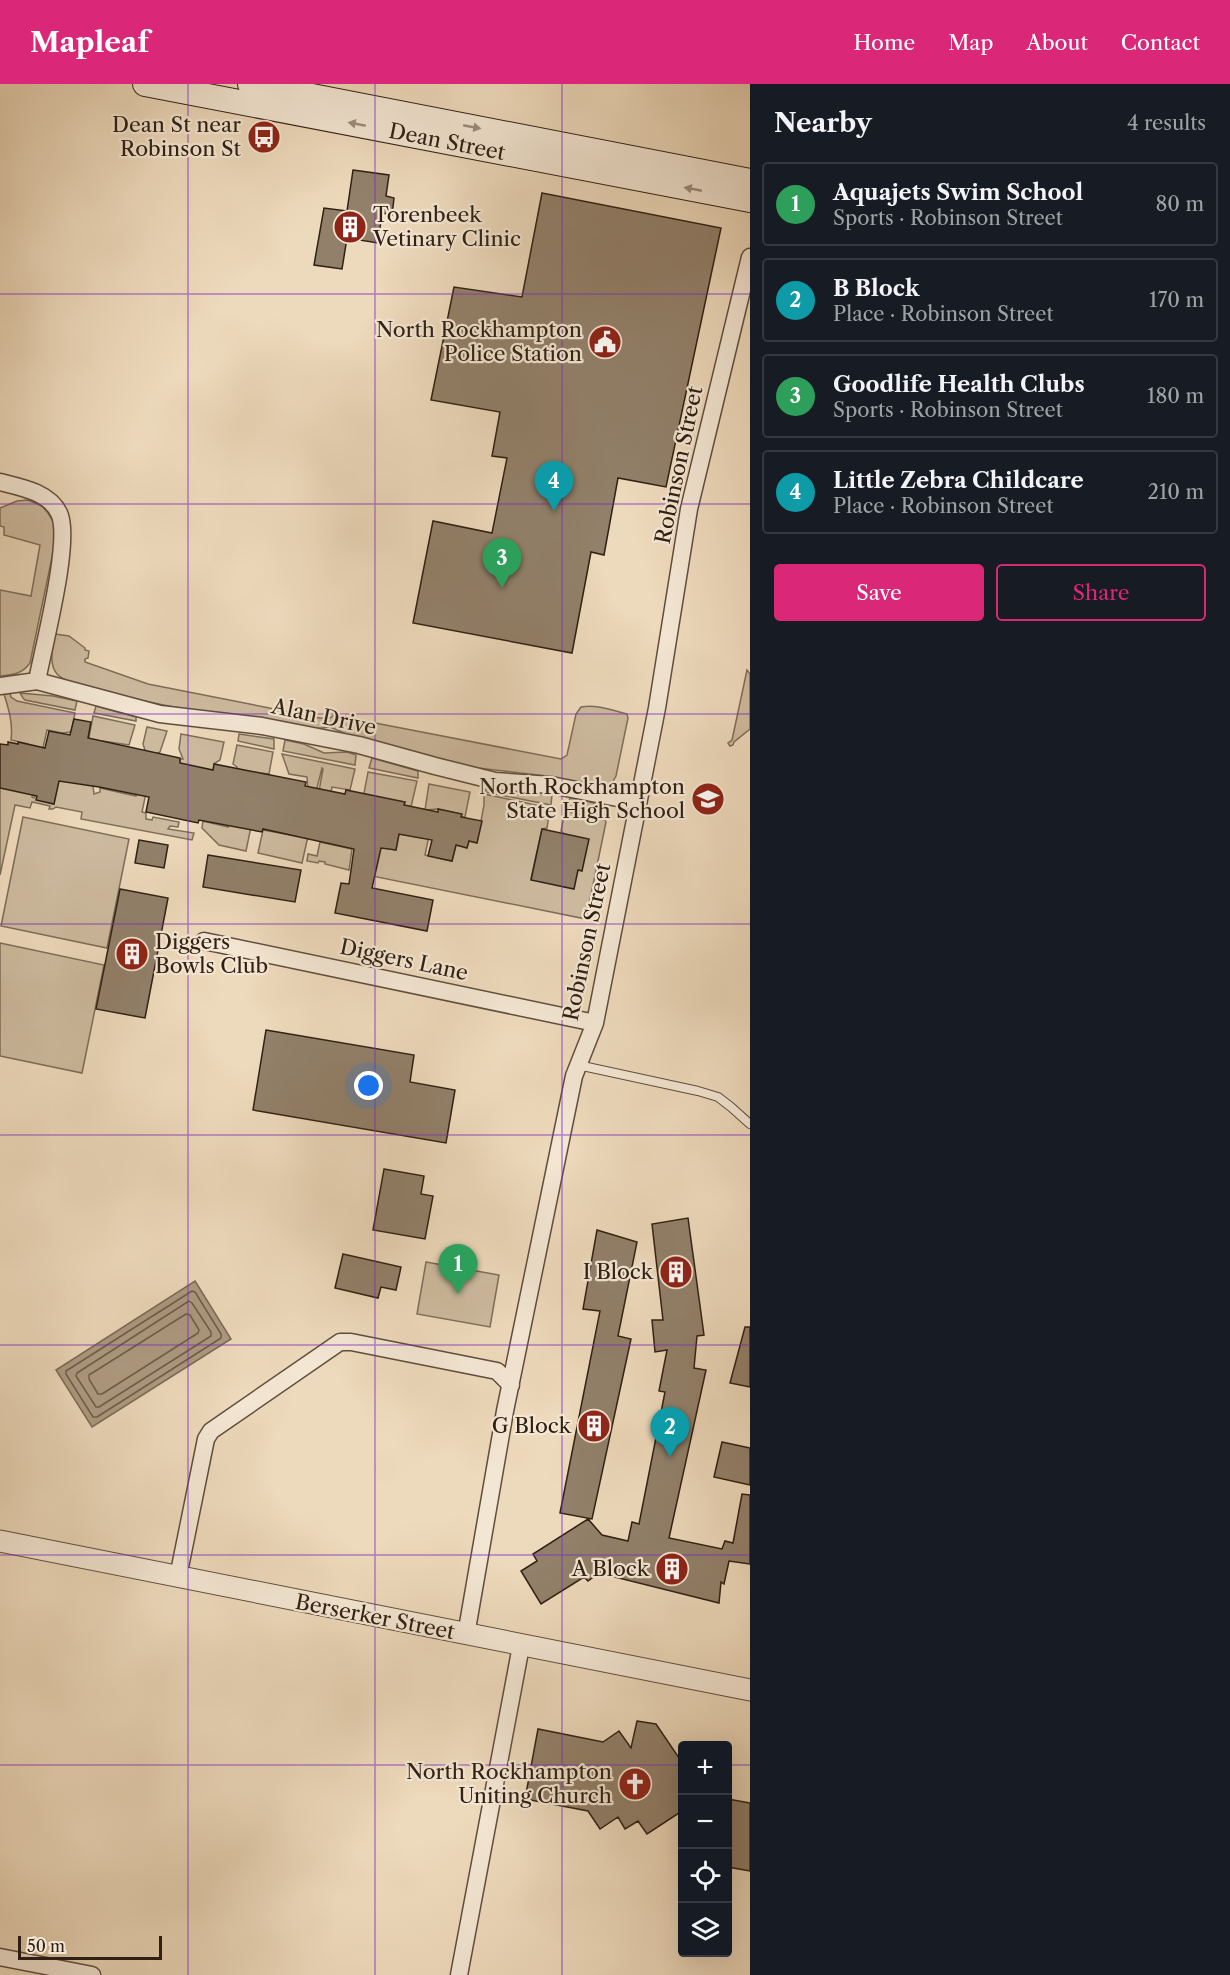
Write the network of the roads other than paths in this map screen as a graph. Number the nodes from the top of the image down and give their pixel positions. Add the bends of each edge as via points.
1 (145, 84) edge
2 (250, 84) edge
3 (750, 181) edge
4 (750, 200) edge
5 (750, 257) edge
6 (0, 482) edge
7 (37, 681) junction
8 (0, 686) edge
9 (638, 802) junction
10 (204, 942) dead end
11 (595, 1023) junction
12 (578, 1065) junction
13 (750, 1124) edge
14 (511, 1385) junction
15 (0, 1541) edge
16 (178, 1577) junction
17 (466, 1635) junction
18 (521, 1646) junction
19 (750, 1690) edge
20 (0, 1957) edge
21 (92, 1975) edge
22 (459, 1975) edge

4 -> 1 main road, Dean Street
2 -> 3 main road, Dean Street
5 - 9 street, Robinson Street via 690,509
6 - 7 street via 25,488 50,502 59,513 63,528 63,551
7 - 8 street, Alan Drive
7 - 9 street, Alan Drive via 160,714 272,728 359,745 495,780 551,785
9 - 11 street, Robinson Street
10 - 11 street, Diggers Lane
11 - 12 street, Robinson Street
12 - 13 lane via 718,1097
12 - 14 street, Robinson Street
14 - 16 street via 497,1371 340,1342 211,1431 206,1439
14 - 17 street, Robinson Street
15 - 16 street, Berserker Street
16 - 17 street, Berserker Street
17 - 18 street, Berserker Street
18 - 19 street, Berserker Street
18 - 22 street
20 - 21 street

